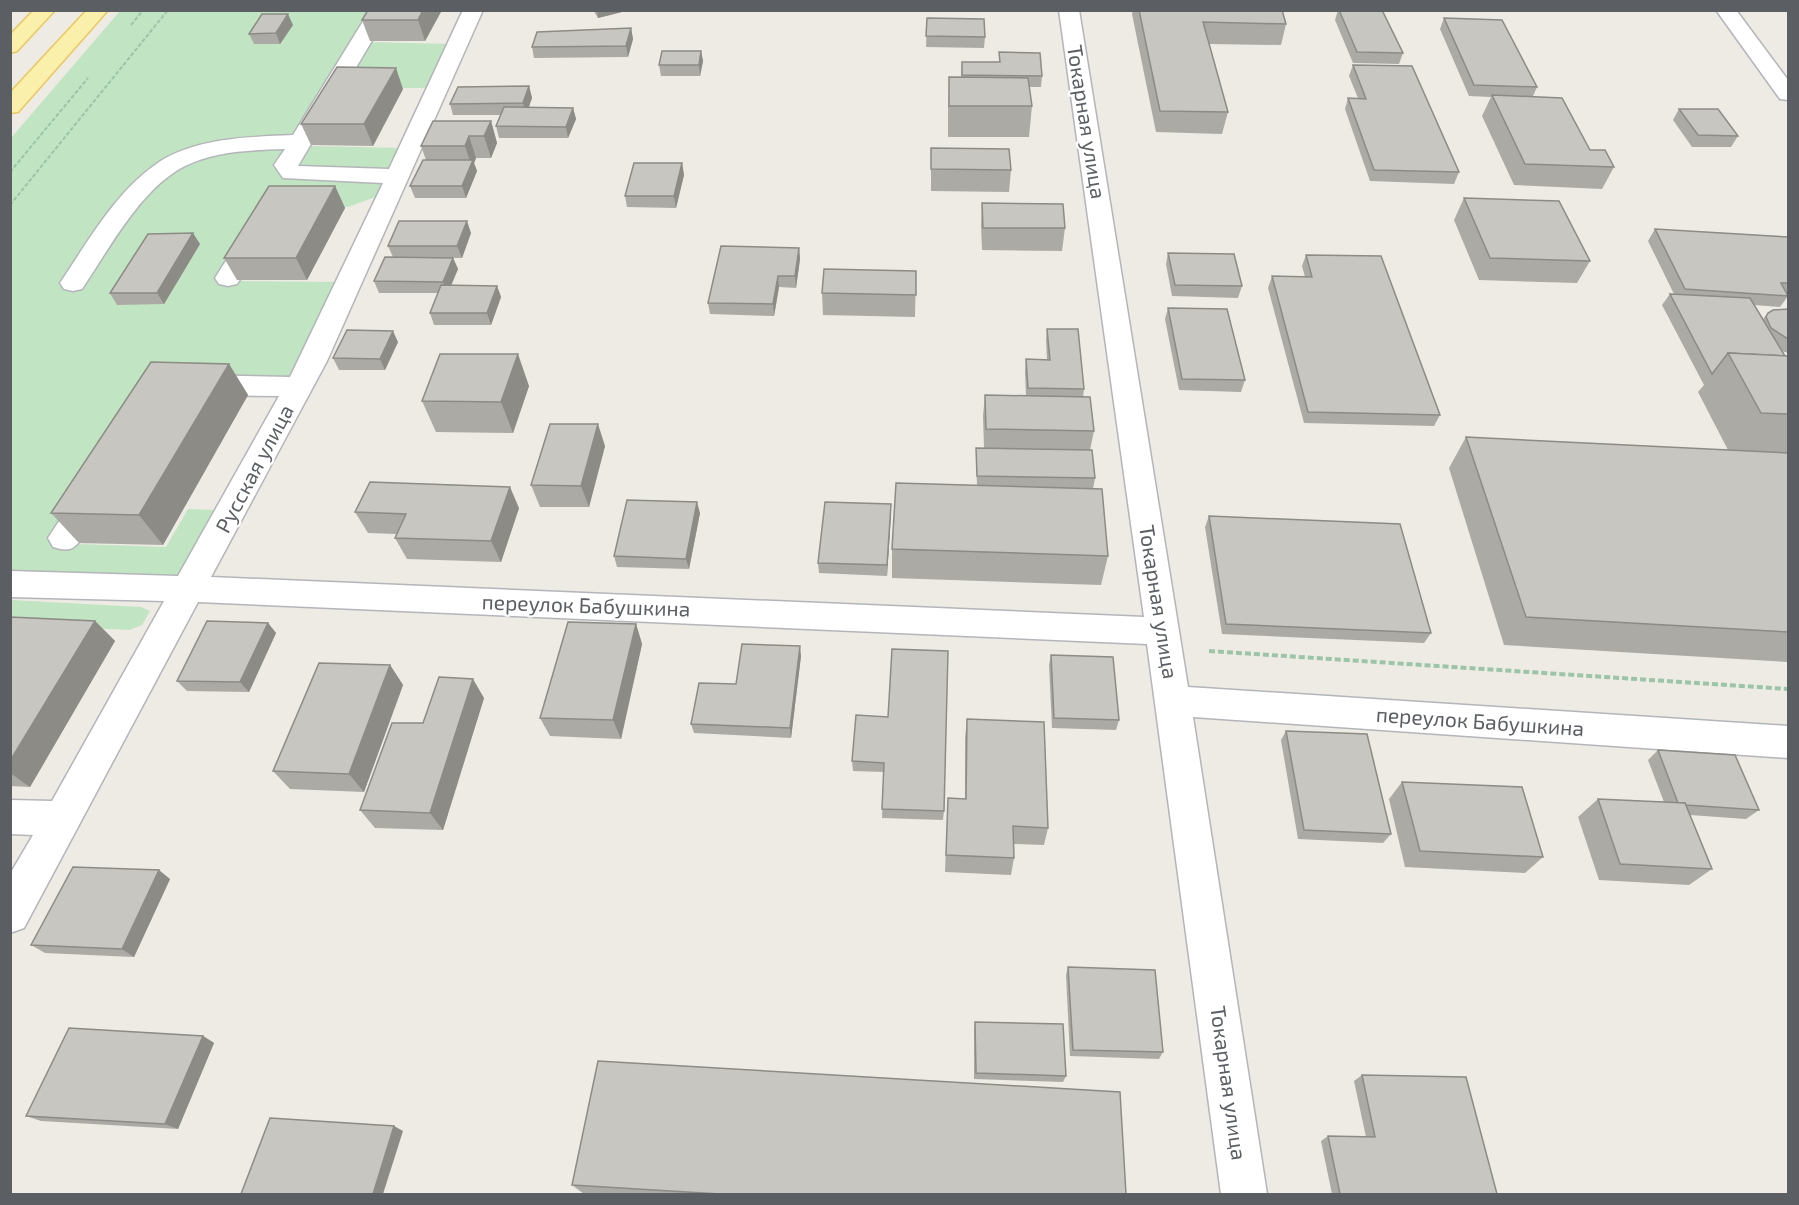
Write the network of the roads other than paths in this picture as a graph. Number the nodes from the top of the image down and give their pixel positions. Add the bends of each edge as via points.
1 (45, 10) edge
2 (98, 10) edge
3 (380, 10) edge
4 (473, 10) edge
5 (1069, 10) edge
6 (1726, 10) edge
7 (10, 47) edge
8 (1788, 94) edge
9 (10, 107) edge
10 (301, 141) junction
11 (398, 176) junction
12 (280, 192) junction
13 (228, 278) edge
14 (73, 283) dead end
15 (172, 387) edge
16 (299, 387) junction
17 (108, 471) edge
18 (64, 538) edge
19 (10, 584) edge
20 (190, 589) junction
21 (1164, 639) junction
22 (1173, 701) junction
23 (1788, 742) edge
24 (10, 817) edge
25 (63, 819) junction
26 (10, 914) edge
27 (1244, 1194) edge

1 - 7 main road
2 - 9 main road
3 - 10 street
4 - 11 street, Русская улица
5 - 21 street, Токарная улица
6 - 8 street
10 - 12 street via 286,165
10 - 14 street via 238,143 176,161 141,189
11 - 12 street
11 - 16 street, Русская улица
12 - 13 street
15 - 16 street
16 - 20 street, Русская улица
17 - 18 street
19 - 20 street, переулок Бабушкина
20 - 21 street, переулок Бабушкина
20 - 25 street, Русская улица
21 - 22 street, Токарная улица
22 - 23 street, переулок Бабушкина
22 - 27 street, Токарная улица
24 - 25 street
25 - 26 street, Русская улица

